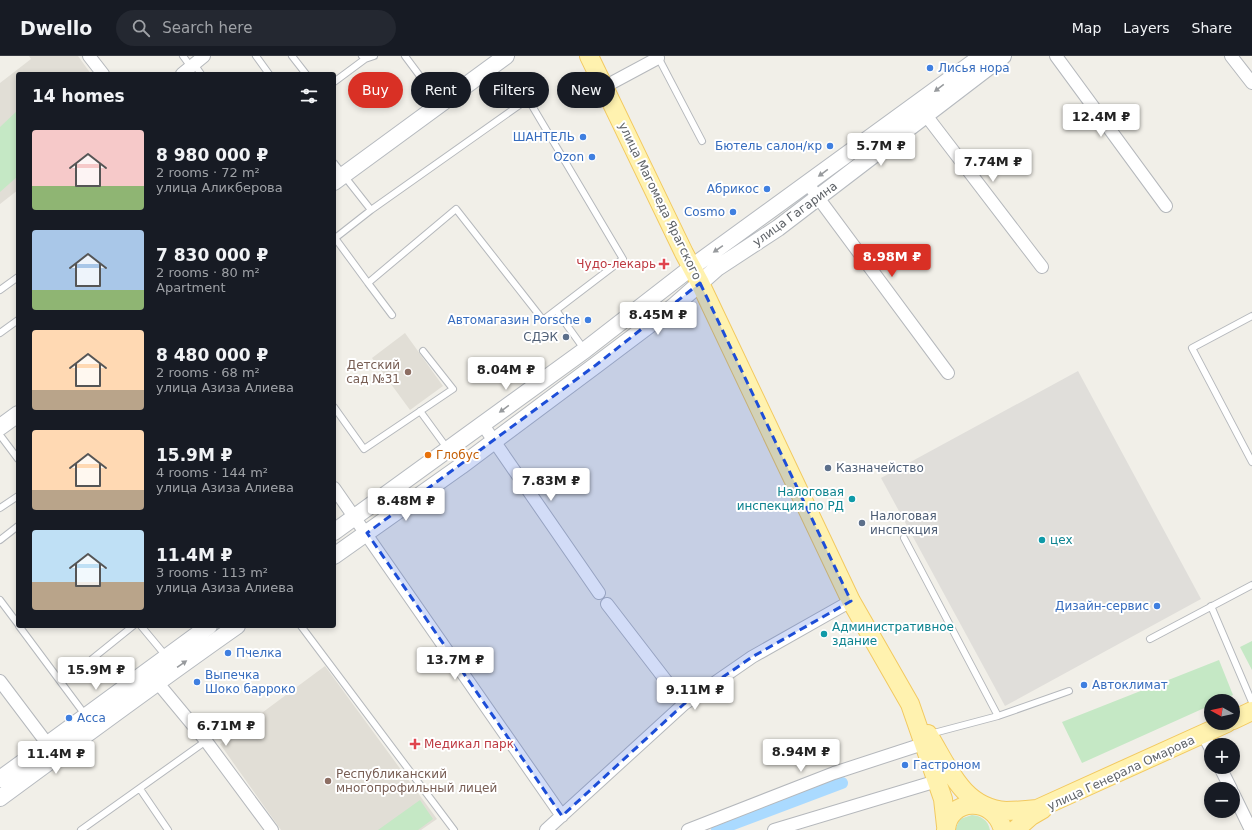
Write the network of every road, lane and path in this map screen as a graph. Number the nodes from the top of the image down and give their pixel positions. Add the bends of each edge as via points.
1 (89, 56) edge
2 (183, 56) edge
3 (204, 56) edge
4 (256, 56) edge
5 (292, 56) edge
6 (374, 56) edge
7 (405, 56) edge
8 (506, 56) edge
9 (589, 56) edge
10 (982, 56) edge
11 (1003, 56) edge
12 (1056, 56) edge
13 (1231, 56) edge
14 (658, 57) edge
15 (364, 58) edge
16 (192, 70) edge
17 (101, 72) edge
18 (268, 72) edge
19 (304, 72) edge
20 (417, 72) edge
21 (597, 72) edge
22 (336, 80) edge
23 (471, 81) edge
24 (615, 81) edge
25 (1252, 84) edge
26 (434, 108) edge
27 (614, 108) edge
28 (925, 114) junction
29 (702, 141) dead end
30 (337, 173) edge
31 (808, 184) junction
32 (818, 197) junction
33 (1166, 206) dead end
34 (371, 210) junction
35 (336, 237) edge
36 (336, 242) edge
37 (692, 267) junction
38 (1042, 267) dead end
39 (16, 278) edge
40 (368, 283) junction
41 (700, 283) junction
42 (0, 290) edge
43 (556, 310) junction
44 (392, 315) dead end
45 (1252, 316) edge
46 (16, 321) edge
47 (0, 333) edge
48 (585, 350) junction
49 (423, 351) dead end
50 (948, 373) dead end
51 (336, 410) edge
52 (420, 411) junction
53 (16, 415) edge
54 (483, 425) junction
55 (0, 427) edge
56 (0, 435) edge
57 (494, 440) junction
58 (448, 449) junction
59 (16, 456) edge
60 (1252, 462) edge
61 (336, 491) edge
62 (16, 497) edge
63 (0, 508) edge
64 (355, 517) junction
65 (16, 528) edge
66 (336, 531) edge
67 (366, 533) junction
68 (904, 538) dead end
69 (0, 540) edge
70 (336, 555) edge
71 (1252, 585) edge
72 (599, 593) dead end
73 (0, 600) edge
74 (851, 601) junction
75 (607, 604) dead end
76 (1211, 606) junction
77 (16, 621) edge
78 (21, 628) edge
79 (131, 628) edge
80 (143, 628) edge
81 (206, 628) edge
82 (234, 628) edge
83 (302, 628) edge
84 (1150, 639) dead end
85 (167, 658) junction
86 (92, 659) dead end
87 (0, 681) edge
88 (157, 682) junction
89 (1069, 691) dead end
90 (1252, 702) edge
91 (684, 704) junction
92 (1252, 712) edge
93 (86, 716) junction
94 (998, 716) junction
95 (1240, 718) edge
96 (1218, 730) edge
97 (1220, 730) edge
98 (1208, 738) edge
99 (1209, 738) edge
100 (926, 739) junction
101 (206, 741) junction
102 (1204, 741) edge
103 (1204, 741) edge
104 (53, 751) junction
105 (0, 779) edge
106 (937, 781) junction
107 (140, 789) junction
108 (0, 798) edge
109 (987, 807) junction
110 (1240, 807) edge
111 (562, 816) junction
112 (946, 828) edge
113 (81, 830) edge
114 (168, 830) edge
115 (272, 830) edge
116 (454, 830) edge
117 (546, 830) edge
118 (688, 830) edge
119 (774, 830) edge
120 (1003, 830) edge
121 (1016, 830) edge
122 (1251, 830) edge

1 - 17 street
2 - 16 lane
3 - 16 street
4 - 18 lane
5 - 19 lane
6 - 15 lane
7 - 20 lane
8 - 23 main road
9 - 21 main road, улица Магомеда Ярагского
10 -> 31 main road, улица Гагарина
11 - 28 main road, улица Гагарина
12 - 33 street
13 - 25 street
14 - 24 street
14 - 29 lane
15 - 22 lane
26 - 30 main road
27 - 37 main road, улица Магомеда Ярагского
28 - 32 main road, улица Гагарина
28 - 38 street
30 - 34 lane
31 - 32 street
31 -> 37 main road, улица Гагарина
32 - 41 main road, улица Гагарина via 778,228 717,268
32 - 50 street
34 - 35 lane
34 - 43 lane via 528,99 623,259
36 - 40 lane
37 - 41 main road, улица Магомеда Ярагского
37 - 48 main road, улица Гагарина
39 - 42 lane
40 - 43 lane via 456,209 543,320
40 - 44 lane
41 - 57 main road, улица Гагарина via 596,365
41 - 74 main road, улица Магомеда Ярагского
43 - 48 lane
45 - 60 lane via 1192,348
46 - 47 lane
48 -> 54 main road, улица Гагарина
49 - 52 lane via 453,389
51 - 52 lane via 364,449
52 - 58 lane
53 - 55 main road
54 - 57 street
54 - 58 main road, улица Гагарина
56 - 59 lane
57 - 67 main road, улица Гагарина
57 - 72 street
58 - 64 main road, улица Гагарина
61 - 64 street
62 - 63 lane
64 - 66 main road, улица Гагарина
64 - 67 street
65 - 69 lane
67 - 70 main road, улица Гагарина
67 - 111 street
68 - 94 lane
71 - 76 lane
73 - 77 lane
74 - 91 street via 752,656
74 - 100 main road, улица Магомеда Ярагского via 910,704
75 - 91 street
76 - 84 lane
76 - 90 lane
78 - 93 lane
79 - 86 lane
80 - 85 lane
81 - 85 main road
88 -> 82 main road
83 - 116 lane
85 - 93 main road
87 - 104 street
88 - 101 street
88 - 104 main road
89 - 94 lane
91 - 111 street
92 - 95 main road, улица Генерала Омарова
93 - 104 main road
94 - 100 lane
96 - 98 main road, улица Генерала Омарова
97 - 99 main road, улица Генерала Омарова
100 - 106 main road, улица Магомеда Ярагского
100 - 109 main road via 960,787 971,798
100 - 118 street
101 - 107 lane
101 - 115 street
102 - 109 main road, улица Генерала Омарова via 1037,809 1006,811
103 - 121 main road, улица Генерала Омарова via 1038,811
104 - 105 main road
104 - 108 main road
106 - 112 main road, улица Магомеда Ярагского via 943,799
106 - 119 street
107 - 113 lane
107 - 114 lane
109 - 112 main road via 971,804 961,808 953,814
109 - 120 main road via 996,814
110 - 122 street
111 - 117 street

